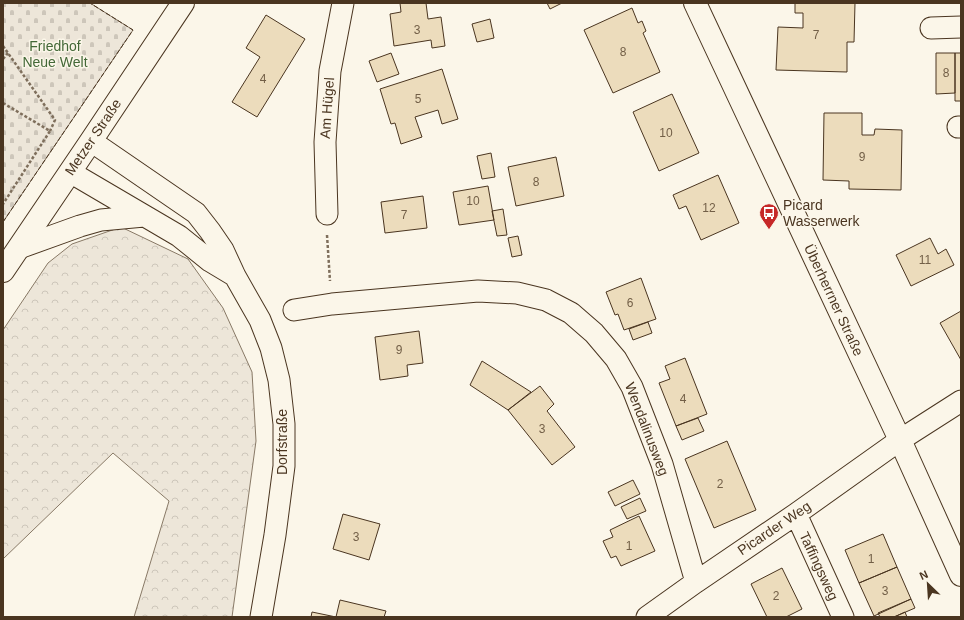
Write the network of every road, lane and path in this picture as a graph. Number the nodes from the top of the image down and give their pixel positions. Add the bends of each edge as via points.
1 (183, 3) edge
2 (343, 3) edge
3 (695, 3) edge
4 (931, 28) dead end
5 (961, 28) edge
6 (3, 46) edge
7 (8, 53) junction
8 (3, 59) edge
9 (3, 103) edge
10 (50, 131) junction
11 (91, 141) junction
12 (70, 172) junction
13 (3, 204) edge
14 (327, 214) joint
15 (144, 216) junction
16 (18, 248) junction
17 (3, 271) edge
18 (234, 276) junction
19 (332, 304) junction
20 (294, 310) dead end
21 (961, 401) edge
22 (900, 440) junction
23 (796, 514) junction
24 (961, 575) edge
25 (696, 582) junction
26 (261, 617) edge
27 (648, 617) edge
28 (843, 617) edge

1 - 11 main road, Metzer Straße
2 - 14 street, Am Hügel via 330,70 325,142
3 - 22 main road, Überherrner Straße
4 - 5 street
6 - 7 path
7 - 8 path
7 - 10 path via 55,120
9 - 10 path
10 - 13 path
11 - 12 main road, Metzer Straße
11 - 18 street, Dorfstraße via 196,213 223,250
12 - 15 street, Dorfstraße
12 - 16 main road, Metzer Straße
14 - 19 path
15 - 16 street via 101,220
15 - 18 street, Dorfstraße via 179,236
16 - 17 main road, Metzer Straße
18 - 26 street, Dorfstraße via 260,320 271,348 279,380 284,424 284,466
19 - 20 street, Wendalinusweg
19 - 25 street, Wendalinusweg via 478,291 517,293 546,300 571,313 594,333 616,359 632,387 662,464
21 - 22 street, Picarder Weg
22 - 23 street, Picarder Weg
22 - 24 main road, Überherrner Straße
23 - 25 street, Picarder Weg
23 - 28 street, Taffingsweg
25 - 27 street, Picarder Weg

